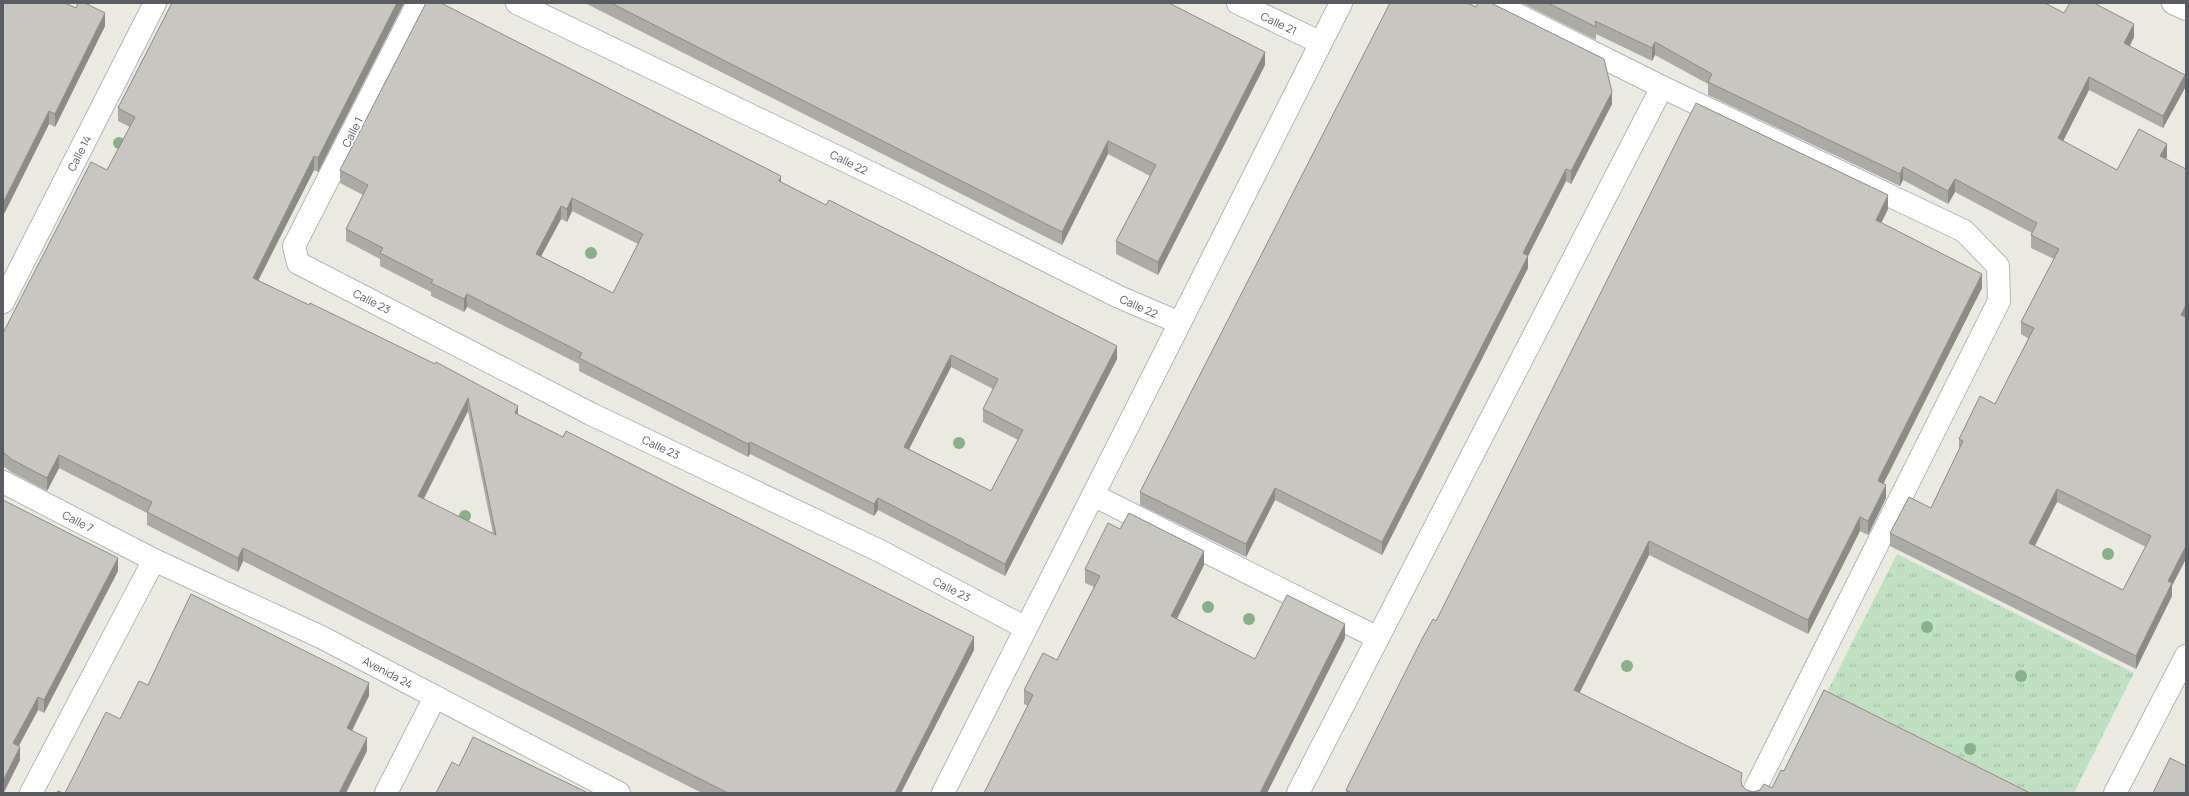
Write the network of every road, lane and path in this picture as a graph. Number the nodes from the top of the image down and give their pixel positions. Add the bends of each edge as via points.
1 (155, 3) edge
2 (418, 3) edge
3 (517, 3) edge
4 (1238, 3) edge
5 (1341, 3) edge
6 (1494, 3) edge
7 (2173, 3) edge
8 (2186, 9) edge
9 (1321, 43) junction
10 (1662, 86) junction
11 (298, 263) joint
12 (3, 302) edge
13 (1180, 324) junction
14 (3, 482) edge
15 (1093, 494) junction
16 (154, 560) junction
17 (1026, 628) junction
18 (1378, 638) junction
19 (2186, 656) edge
20 (435, 697) junction
21 (31, 793) edge
22 (386, 793) edge
23 (619, 793) edge
24 (943, 793) edge
25 (1298, 793) edge
26 (1753, 793) edge
27 (2115, 793) edge

1 - 12 street, Calle 14
2 - 11 street, Calle 1 via 294,246
3 - 13 street, Calle 22 via 906,190 1119,297
4 - 9 street, Calle 21
5 - 9 street
6 - 10 street
7 - 8 street
9 - 13 street
10 - 18 street
10 - 26 street via 1964,231 1998,266 1999,301
11 - 17 street, Calle 23 via 591,414 880,551
13 - 15 street
14 - 16 street, Calle 7
15 - 17 street
15 - 18 street
16 - 20 street, Avenida 24 via 320,637
16 - 21 street
17 - 24 street
18 - 25 street
19 - 27 street
20 - 22 street
20 - 23 street, Avenida 24

